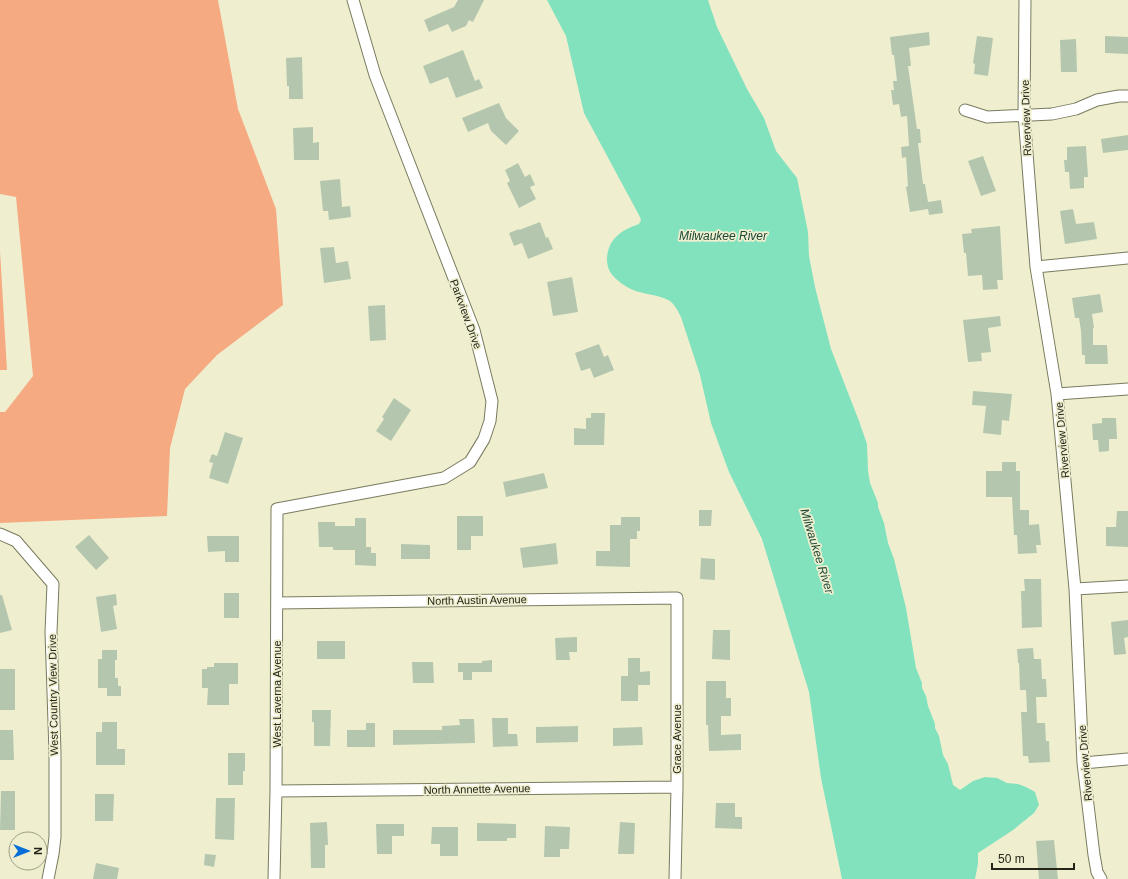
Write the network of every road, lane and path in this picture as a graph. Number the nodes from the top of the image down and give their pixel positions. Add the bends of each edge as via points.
1 (353, 0) edge
2 (1025, 0) edge
3 (1128, 96) edge
4 (965, 110) dead end
5 (1024, 115) junction
6 (1128, 258) edge
7 (1036, 267) junction
8 (1128, 390) edge
9 (1057, 394) junction
10 (277, 509) joint
11 (0, 534) edge
12 (1128, 586) edge
13 (1075, 588) junction
14 (676, 598) joint
15 (277, 603) junction
16 (1128, 759) edge
17 (1083, 763) junction
18 (677, 787) junction
19 (276, 791) junction
20 (48, 879) edge
21 (274, 879) edge
22 (675, 879) edge
23 (1101, 879) edge

1 - 10 street, Parkview Drive via 375,75 474,330 492,400 490,421 484,439 470,462 444,478
2 - 5 street, Riverview Drive
3 - 5 street via 1097,100 1076,109 1052,114
4 - 5 street via 987,117
5 - 7 street, Riverview Drive
6 - 7 street
7 - 9 street, Riverview Drive
8 - 9 street
9 - 13 street, Riverview Drive
10 - 15 street, West Laverna Avenue
11 - 20 street, West Country View Drive via 16,541 53,584 51,632 55,837
12 - 13 street
13 - 17 street, Riverview Drive
14 - 15 street, North Austin Avenue
14 - 18 street, Grace Avenue
15 - 19 street, West Laverna Avenue
16 - 17 street
17 - 23 street, Riverview Drive via 1094,855
18 - 19 street, North Annette Avenue
18 - 22 street, Grace Avenue
19 - 21 street, West Laverna Avenue

